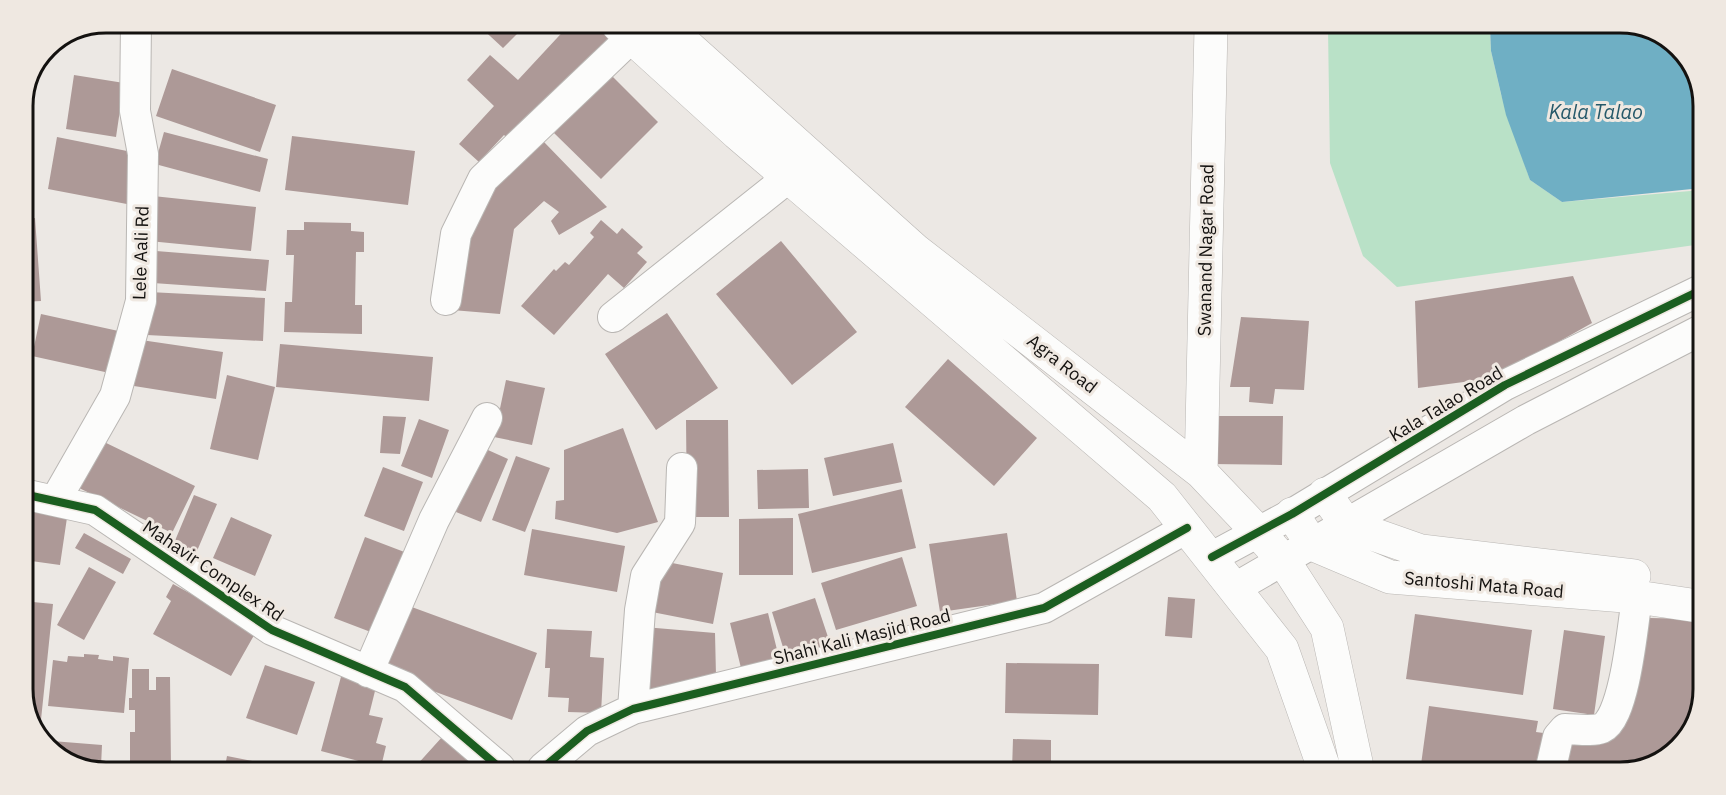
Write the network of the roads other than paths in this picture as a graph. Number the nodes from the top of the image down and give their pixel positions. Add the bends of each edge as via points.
1 (136, 33) edge
2 (623, 33) edge
3 (627, 33) edge
4 (673, 33) edge
5 (1211, 33) edge
6 (789, 177) junction
7 (1693, 294) edge
8 (446, 300) dead end
9 (613, 317) dead end
10 (1693, 334) edge
11 (1505, 385) junction
12 (488, 418) dead end
13 (1526, 420) junction
14 (682, 468) dead end
15 (1201, 472) junction
16 (1324, 494) junction
17 (33, 496) edge
18 (55, 501) junction
19 (1292, 514) junction
20 (1347, 525) junction
21 (1187, 528) junction
22 (1258, 532) junction
23 (1312, 544) junction
24 (1212, 557) junction
25 (1283, 560) junction
26 (1693, 584) edge
27 (1235, 588) junction
28 (1637, 597) junction
29 (1693, 605) edge
30 (368, 672) junction
31 (633, 709) junction
32 (493, 762) edge
33 (550, 762) edge
34 (1323, 762) edge
35 (1356, 762) edge
36 (1552, 762) edge

1 - 18 street, Lele Aali Rd via 135,111 143,154 141,301 115,396
2 - 8 street via 483,179 456,234
3 - 6 main road, Agra Road
4 - 15 main road, Agra Road via 915,250
5 - 15 main road, Swanand Nagar Road
6 - 9 street
6 - 21 main road, Agra Road via 1162,497
7 - 11 street, Kala Talao Road
10 - 13 street
11 - 13 street
11 - 16 street, Kala Talao Road
12 - 30 street via 434,520
13 - 20 street
14 - 31 street via 680,523 646,576
15 - 22 main road, Agra Road
16 - 19 street, Kala Talao Road
16 - 20 main road
17 - 18 street, Mahavir Complex Rd
18 - 30 street, Mahavir Complex Rd via 95,510 272,630
19 - 22 street, Kala Talao Road
19 - 23 main road
20 - 23 street
20 - 26 main road, Santoshi Mata Road via 1421,551
21 - 24 main road, Agra Road
21 - 31 street, Shahi Kali Masjid Road via 1044,608
22 - 24 street, Kala Talao Road
22 - 25 main road, Agra Road
23 - 25 street
23 - 28 main road, Santoshi Mata Road via 1390,577
24 - 27 main road, Agra Road
25 - 27 street
25 - 35 main road, Agra Road via 1327,628
27 - 34 main road, Agra Road via 1282,649
28 - 29 main road, Santoshi Mata Road
28 - 36 street via 1620,697 1611,722 1600,729 1565,729 1558,737
30 - 32 street, Mahavir Complex Rd via 405,687
31 - 33 street, Shahi Kali Masjid Road via 587,731

